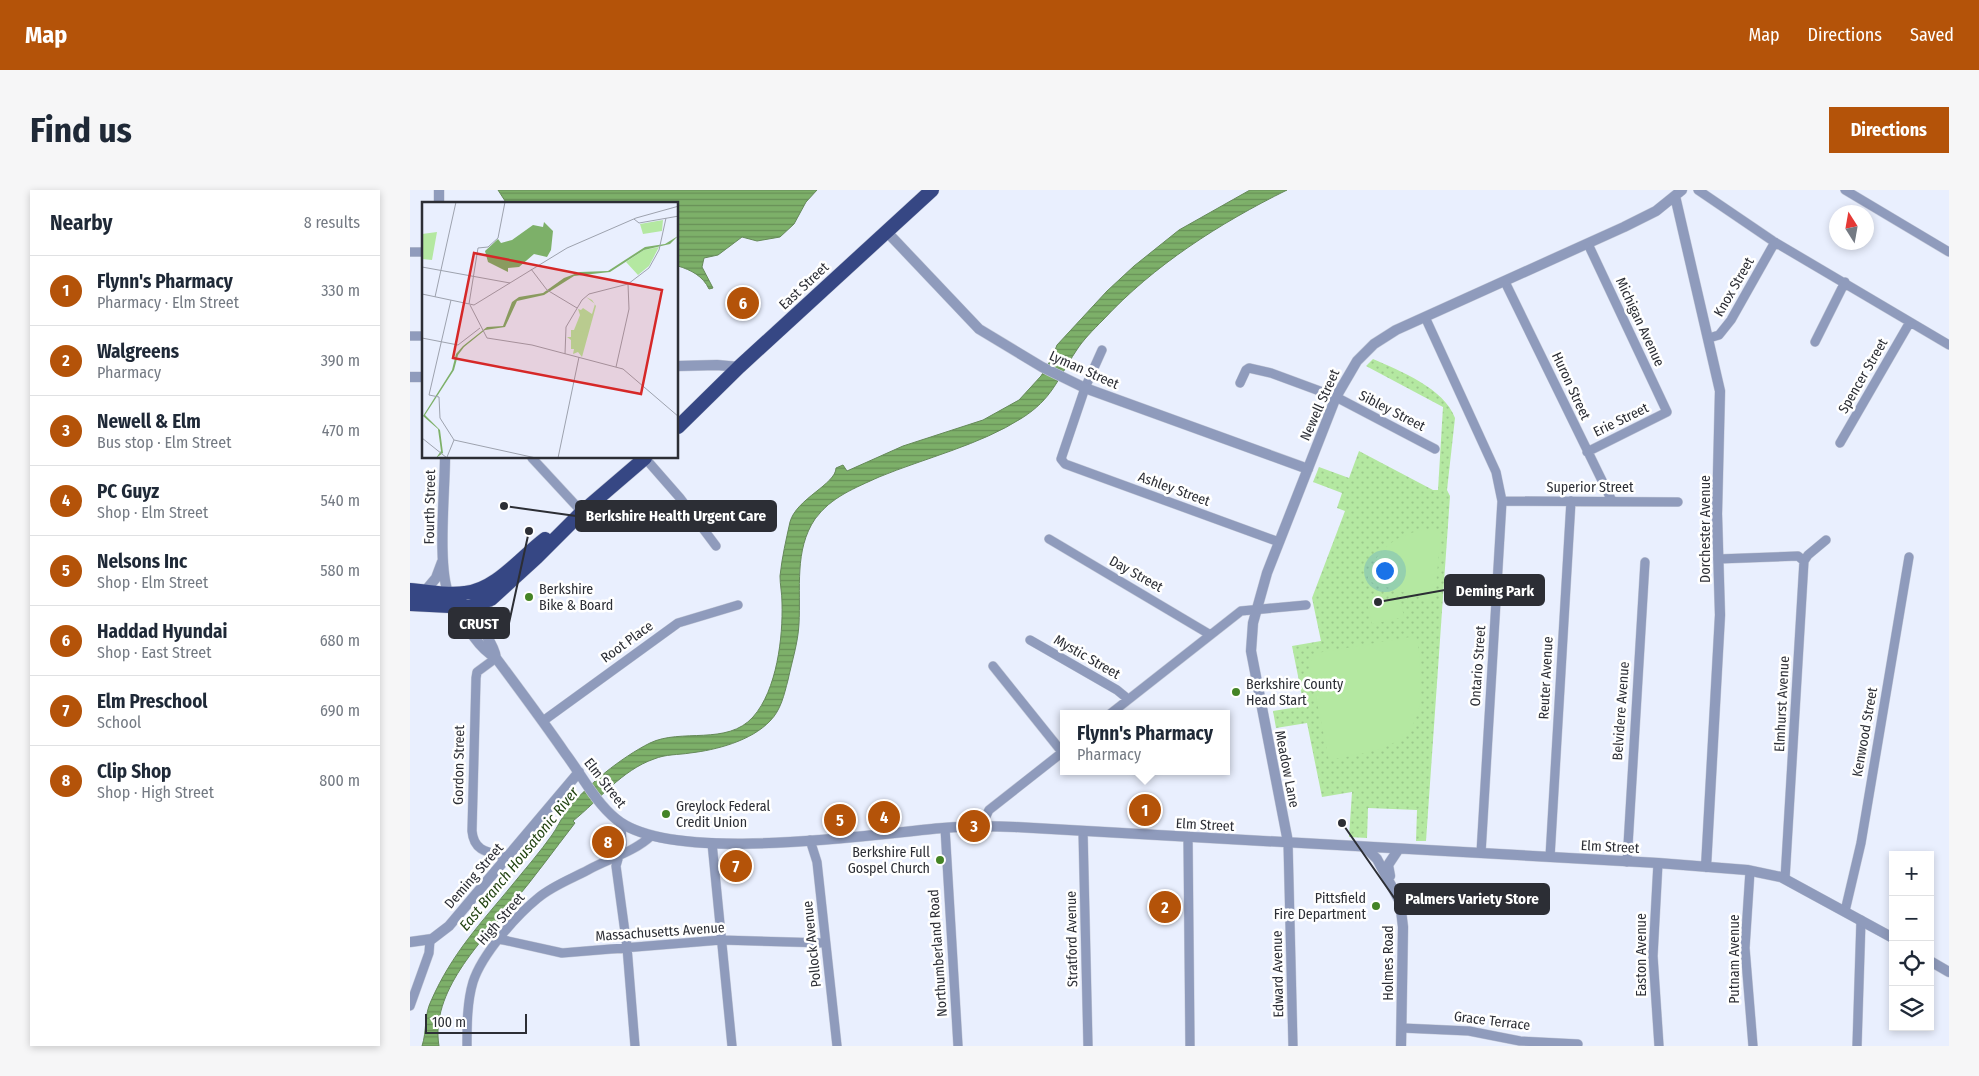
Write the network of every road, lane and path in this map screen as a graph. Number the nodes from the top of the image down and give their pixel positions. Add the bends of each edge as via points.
1 (932, 190) edge
2 (1698, 190) edge
3 (1845, 190) edge
4 (1679, 193) edge
5 (888, 232) junction
6 (1775, 242) junction
7 (1588, 244) junction
8 (1949, 252) edge
9 (1505, 282) junction
10 (1845, 282) junction
11 (1425, 317) junction
12 (1910, 322) junction
13 (1709, 338) junction
14 (1815, 342) dead end
15 (1949, 346) edge
16 (1102, 350) dead end
17 (679, 366) edge
18 (739, 367) junction
19 (1240, 383) dead end
20 (1085, 388) junction
21 (1336, 397) junction
22 (1668, 412) joint
23 (679, 426) edge
24 (1840, 443) dead end
25 (1435, 449) dead end
26 (1588, 452) junction
27 (445, 459) edge
28 (533, 459) edge
29 (644, 459) edge
30 (646, 459) edge
31 (1308, 469) junction
32 (1502, 500) junction
33 (1571, 501) junction
34 (1612, 501) junction
35 (1678, 502) dead end
36 (582, 512) junction
37 (1049, 539) dead end
38 (1826, 540) dead end
39 (1279, 542) junction
40 (716, 546) dead end
41 (444, 556) junction
42 (1909, 557) dead end
43 (1718, 559) junction
44 (1804, 561) junction
45 (1645, 562) dead end
46 (410, 590) edge
47 (425, 591) junction
48 (449, 594) junction
49 (491, 599) junction
50 (410, 604) edge
51 (738, 605) dead end
52 (1306, 605) dead end
53 (459, 607) junction
54 (1255, 612) junction
55 (484, 633) junction
56 (1209, 634) junction
57 (1030, 640) dead end
58 (496, 658) junction
59 (993, 666) dead end
60 (1128, 700) junction
61 (1115, 710) edge
62 (544, 721) junction
63 (1060, 747) edge
64 (1060, 753) edge
65 (582, 777) junction
66 (621, 823) junction
67 (981, 826) junction
68 (945, 828) junction
69 (1083, 831) junction
70 (651, 836) junction
71 (1188, 838) junction
72 (810, 840) junction
73 (1288, 842) junction
74 (712, 843) junction
75 (1364, 847) junction
76 (1398, 850) junction
77 (1481, 853) junction
78 (619, 854) junction
79 (508, 857) junction
80 (1550, 857) junction
81 (1627, 862) junction
82 (1658, 863) junction
83 (1706, 867) junction
84 (1750, 871) junction
85 (1784, 879) junction
86 (1391, 882) junction
87 (1845, 911) junction
88 (1860, 920) junction
89 (1889, 936) edge
90 (499, 939) junction
91 (430, 940) junction
92 (721, 940) junction
93 (410, 942) edge
94 (825, 943) junction
95 (627, 947) junction
96 (1934, 963) edge
97 (1949, 972) edge
98 (410, 1006) edge
99 (1402, 1028) junction
100 (1578, 1044) dead end
101 (467, 1046) edge
102 (635, 1046) edge
103 (732, 1046) edge
104 (837, 1046) edge
105 (958, 1046) edge
106 (1088, 1046) edge
107 (1190, 1046) edge
108 (1293, 1046) edge
109 (1401, 1046) edge
110 (1659, 1046) edge
111 (1753, 1046) edge
112 (1857, 1046) edge

1 - 5 highway, East Street
2 - 6 street
3 - 8 street
4 - 7 street, Newell Street via 1656,211
4 - 13 street, Dorchester Avenue
5 - 18 highway, East Street
5 - 20 street, Lyman Street via 980,329 1042,367
6 - 10 street
6 - 13 street, Knox Street via 1731,320 1719,336
7 - 9 street, Newell Street
7 - 22 street, Michigan Avenue
9 - 11 street, Newell Street
9 - 26 street, Huron Street
10 - 12 street
10 - 14 street
11 - 21 street, Newell Street via 1396,330 1370,348 1350,371
11 - 32 street, Ontario Street via 1496,472
12 - 15 street
12 - 24 street, Spencer Street
13 - 43 street, Dorchester Avenue via 1720,391
16 - 20 street
17 - 18 street
18 - 23 highway, East Street
19 - 21 street, Sibley Street via 1246,370 1254,368
20 - 31 street, Lyman Street
20 - 39 street, Ashley Street via 1062,459 1065,464
21 - 25 street, Sibley Street
21 - 31 street, Newell Street
22 - 26 street, Erie Street
26 - 34 street, Huron Street
27 - 41 street, Fourth Street
28 - 36 street
29 - 36 highway
30 - 40 street
31 - 39 street, Newell Street
32 - 33 street, Superior Street
32 - 77 street, Ontario Street
33 - 34 street, Superior Street
33 - 80 street, Reuter Avenue
34 - 35 street, Superior Street
36 - 48 highway via 492,582 471,592
36 - 49 highway
37 - 56 street, Day Street
38 - 44 street
39 - 54 street, Newell Street
41 - 47 street, Fourth Street via 436,578
41 - 48 street, Fourth Street
42 - 87 street, Kenwood Street via 1860,843
43 - 44 street via 1798,556
43 - 83 street, Dorchester Avenue via 1720,615
44 - 85 street, Elmhurst Avenue
45 - 81 street, Belvidere Avenue
46 - 47 highway
47 - 48 highway
48 - 53 street
49 - 53 highway
49 - 55 street via 482,614
50 - 53 highway
51 - 62 street, Root Place via 678,623
52 - 54 street
53 - 55 street, Elm Street via 469,612
53 - 58 street, Elm Street via 461,617 488,654
54 - 56 street via 1241,611
54 - 73 street, Meadow Lane via 1251,652
55 - 58 street, Elm Street via 495,650
56 - 60 street
57 - 60 street, Mystic Street
58 - 62 street, Elm Street
58 - 79 street, Gordon Street via 477,672 476,678 472,831 474,844 480,849
59 - 63 street
60 - 61 street
62 - 65 street, Elm Street
64 - 67 street via 989,810
65 - 66 street, Elm Street
65 - 79 street, Deming Street
66 - 70 street, Elm Street
66 - 78 street
67 - 68 street, Elm Street
67 - 69 street, Elm Street
68 - 72 street, Elm Street
68 - 105 street, Northumberland Road
69 - 71 street, Elm Street
69 - 106 street, Stratford Avenue
70 - 74 street, Elm Street
70 - 78 street, High Street via 641,845
71 - 73 street, Elm Street
71 - 107 street
72 - 74 street, Elm Street
72 - 94 street, Pollock Avenue via 817,862
73 - 75 street, Elm Street
73 - 108 street, Edward Avenue
74 - 92 street
75 - 76 street, Elm Street
75 - 86 street, Holmes Road via 1377,859
76 - 77 street, Elm Street
76 - 86 street, Holmes Road via 1388,865
77 - 80 street, Elm Street
78 - 90 street, High Street via 538,898
78 - 95 street via 616,866
79 - 91 street, Deming Street via 449,926
80 - 81 street, Elm Street
81 - 82 street, Elm Street
82 - 83 street, Elm Street
82 - 110 street, Easton Avenue via 1653,956
83 - 84 street, Elm Street
84 - 85 street, Elm Street
84 - 111 street, Putnam Avenue via 1745,948
85 - 87 street, Elm Street
86 - 99 street, Holmes Road via 1400,902 1403,927
87 - 88 street, Elm Street
88 - 89 street, Elm Street
88 - 112 street
90 - 95 street, Massachusetts Avenue via 554,953
90 - 101 street, High Street via 473,981 468,1006
91 - 93 street
91 - 98 street via 429,953
92 - 94 street, Massachusetts Avenue
92 - 95 street, Massachusetts Avenue
92 - 103 street
94 - 104 street, Pollock Avenue
95 - 102 street
96 - 97 street
99 - 100 street, Grace Terrace via 1469,1031 1520,1041
99 - 109 street, Holmes Road

